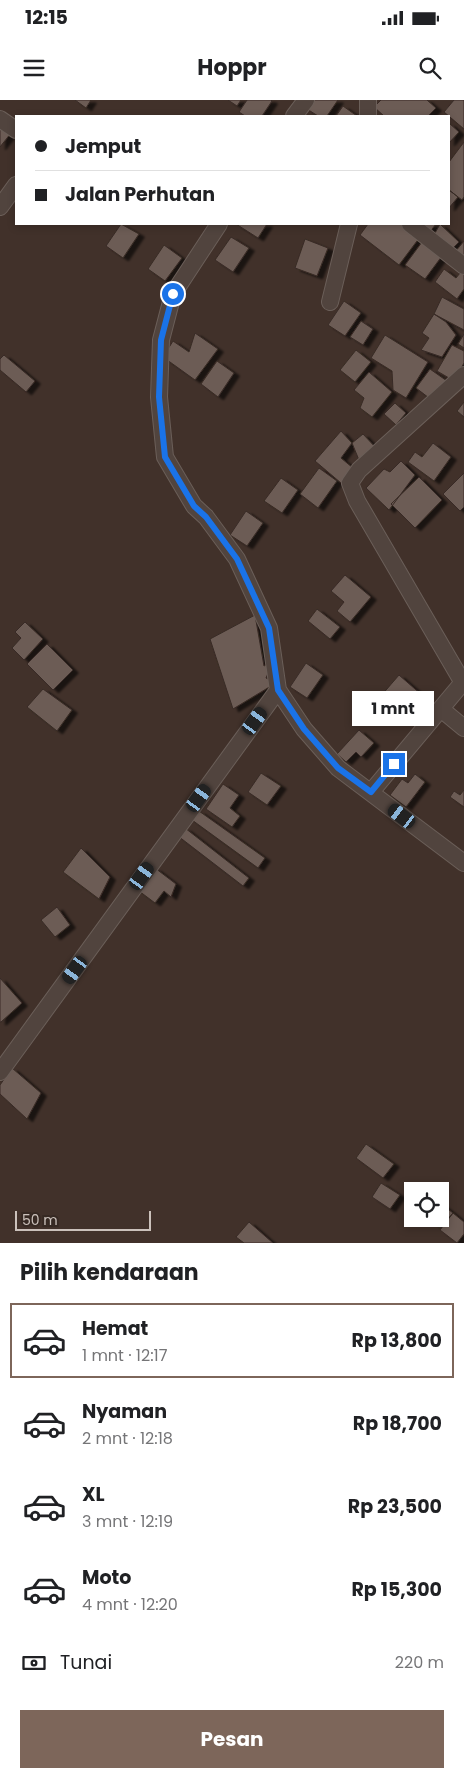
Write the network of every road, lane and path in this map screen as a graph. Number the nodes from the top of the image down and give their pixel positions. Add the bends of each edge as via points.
1 (306, 100) edge
2 (368, 100) edge
3 (295, 115) edge
4 (368, 115) edge
5 (0, 119) edge
6 (15, 129) edge
7 (15, 186) edge
8 (0, 207) edge
9 (218, 225) edge
10 (349, 225) edge
11 (411, 225) edge
12 (464, 266) edge
13 (330, 302) dead end
14 (464, 376) edge
15 (463, 682) edge
16 (278, 690) junction
17 (441, 709) junction
18 (464, 728) edge
19 (371, 792) junction
20 (464, 863) edge
21 (0, 1072) edge

1 - 3 street
2 - 4 street
5 - 6 street
7 - 8 street
9 - 16 street via 173,294 161,340 159,397 165,457 194,506 237,559 269,628
10 - 13 street
11 - 12 street
14 - 15 street via 359,470 350,483 357,501
15 - 17 street
16 - 19 street via 304,729 338,768
16 - 21 street
17 - 18 street
17 - 19 street
19 - 20 street

